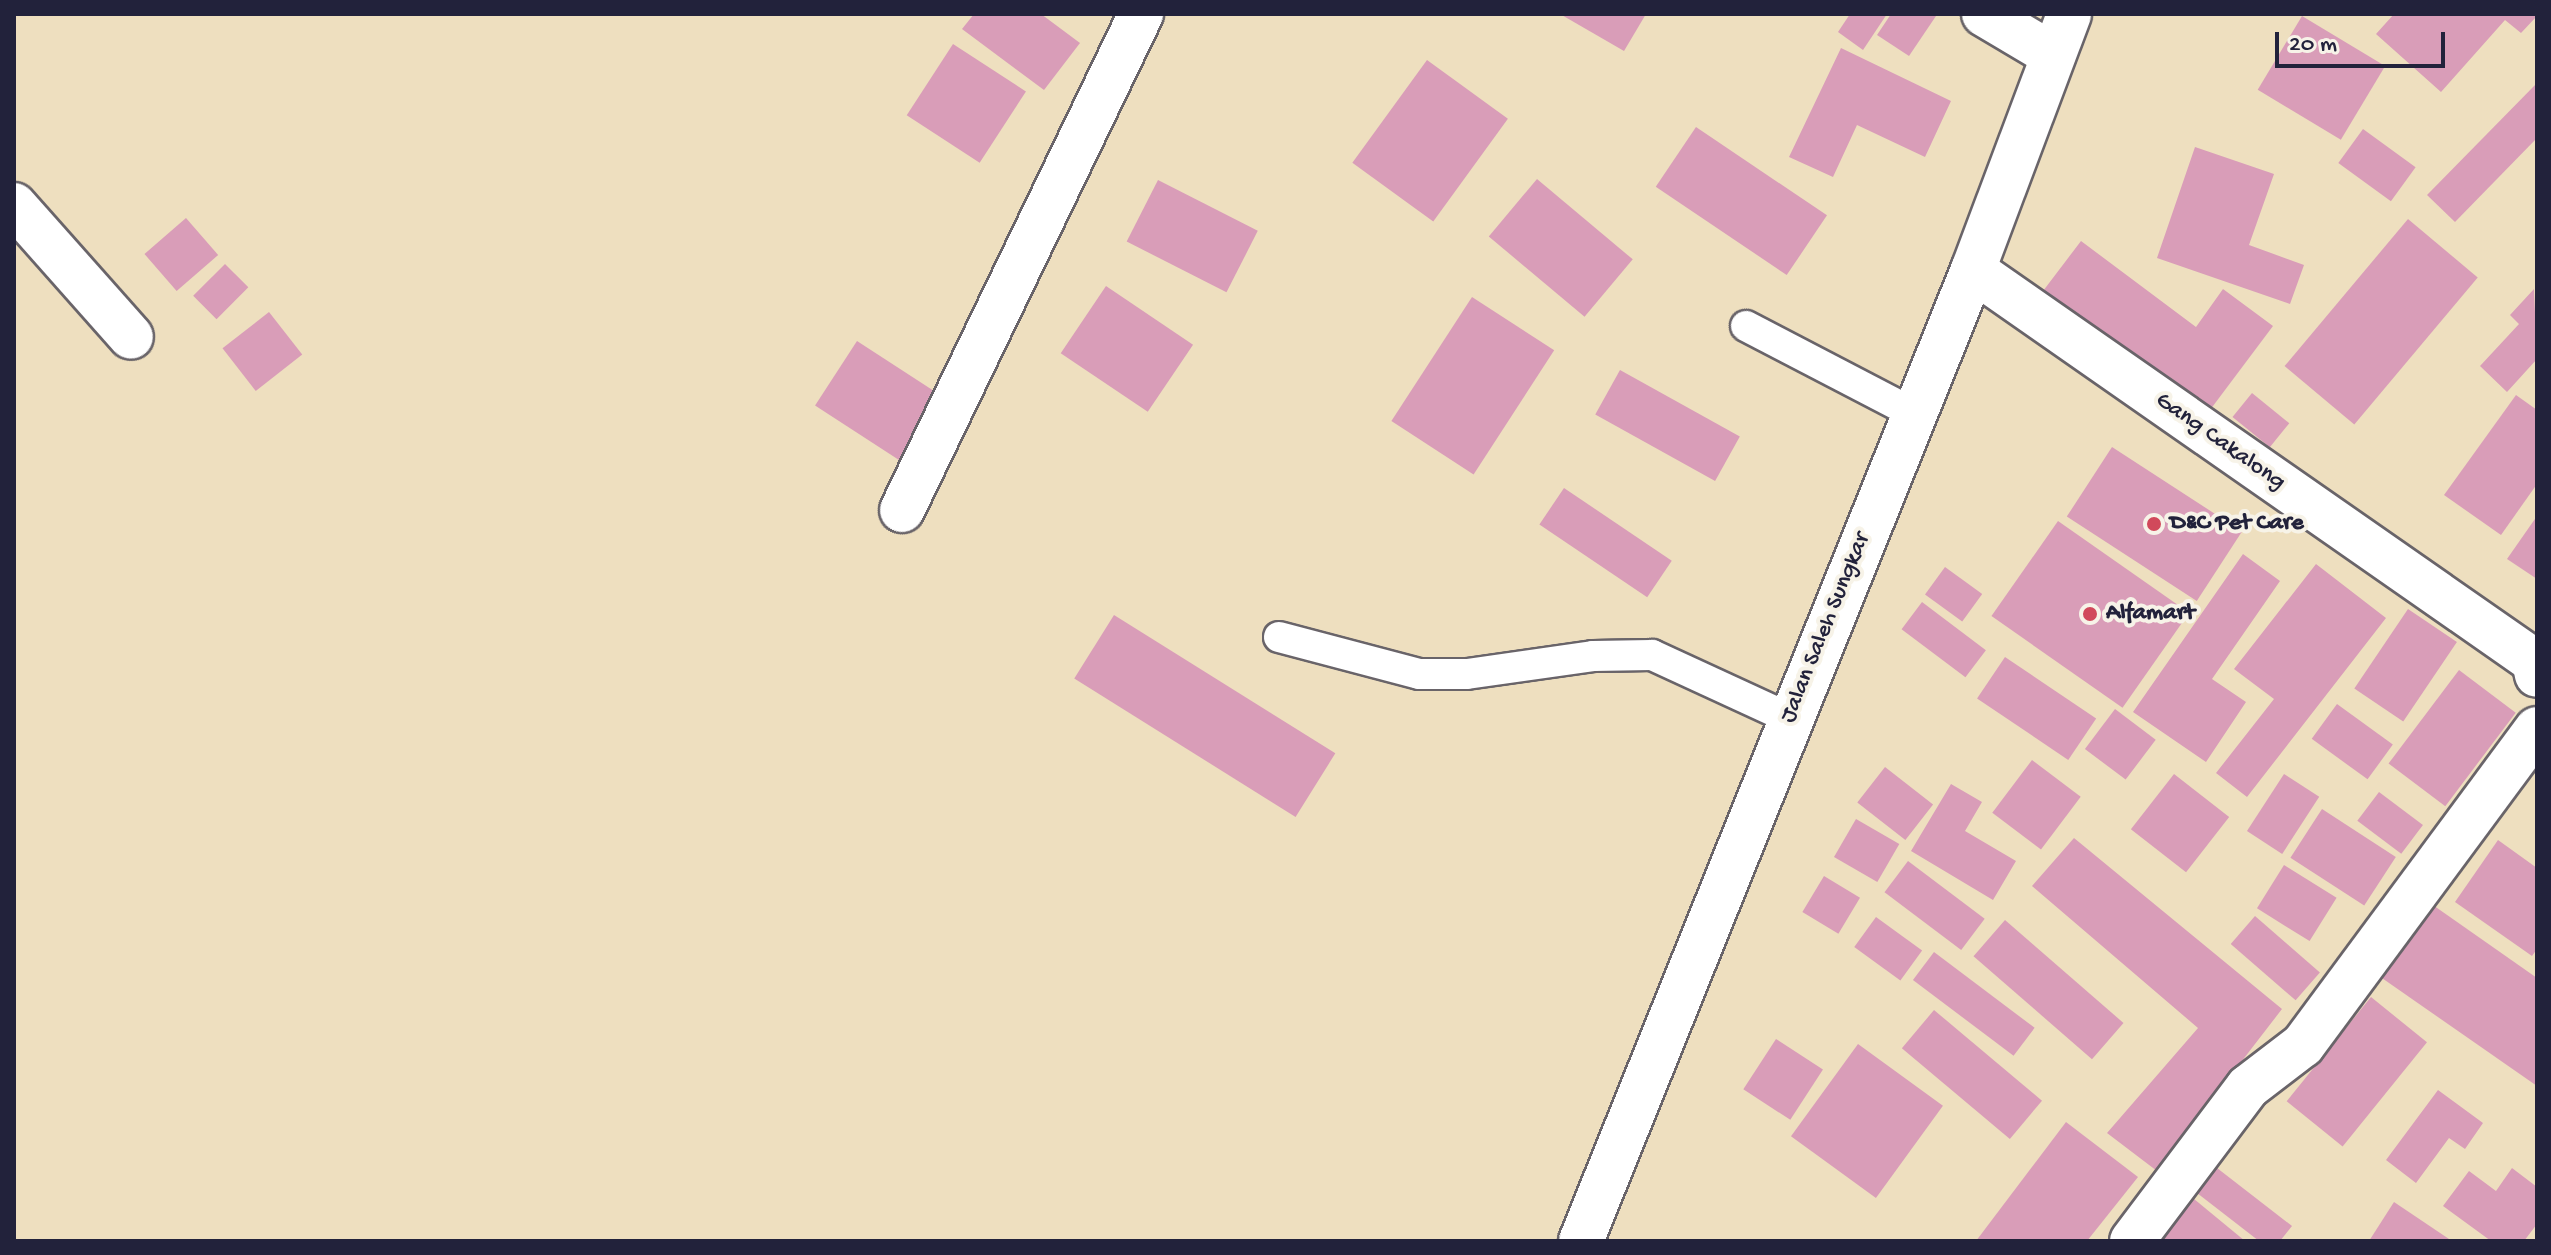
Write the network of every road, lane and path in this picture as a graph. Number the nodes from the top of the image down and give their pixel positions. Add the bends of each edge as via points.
1 (1141, 14) edge
2 (1984, 14) edge
3 (2069, 14) edge
4 (2053, 55) junction
5 (14, 205) edge
6 (1973, 270) junction
7 (1746, 326) dead end
8 (131, 337) dead end
9 (1913, 413) junction
10 (902, 510) dead end
11 (1279, 637) dead end
12 (2536, 665) edge
13 (1789, 718) junction
14 (2537, 729) edge
15 (1581, 1241) edge
16 (2132, 1241) edge

1 - 10 main road
2 - 4 main road
3 - 4 main road, Jalan Saleh Sungkar
4 - 6 main road, Jalan Saleh Sungkar
5 - 8 main road
6 - 9 main road, Jalan Saleh Sungkar
6 - 12 main road, Gang Cakalong
7 - 9 lane
9 - 13 main road, Jalan Saleh Sungkar
11 - 13 lane via 1419,674 1652,655
13 - 15 main road, Jalan Saleh Sungkar
14 - 16 main road via 2320,1024 2303,1045 2248,1087

